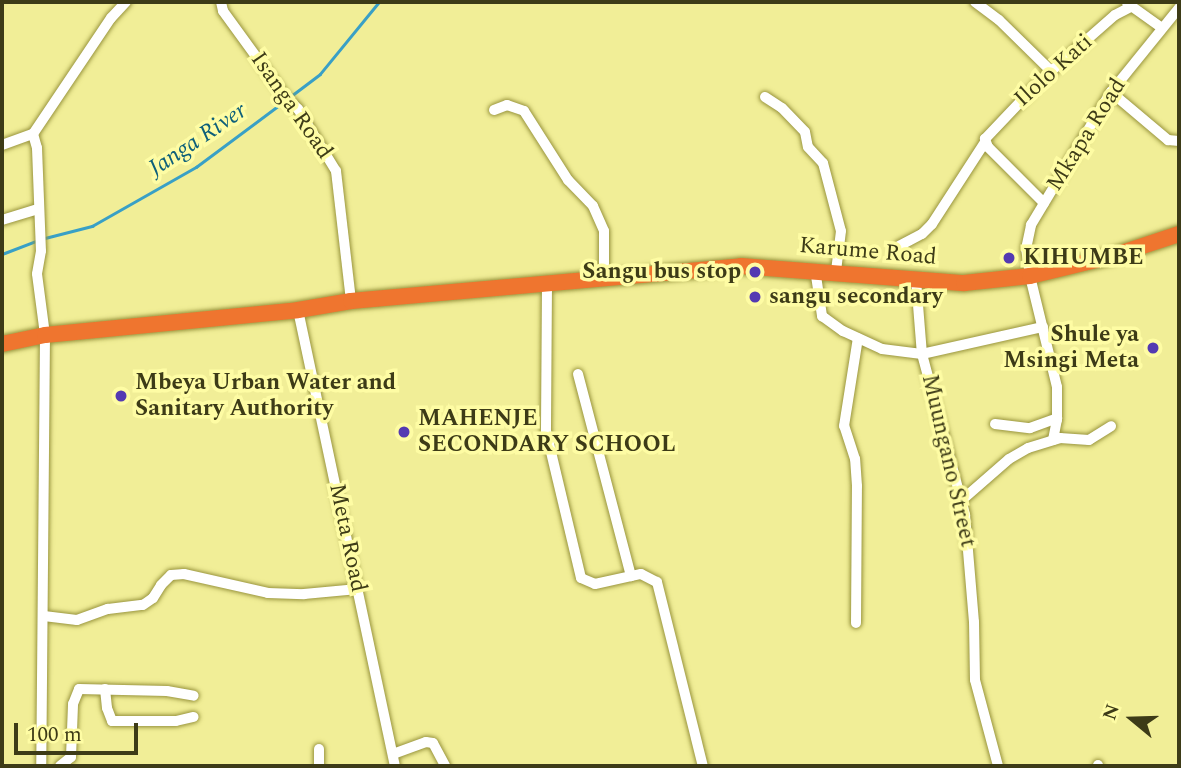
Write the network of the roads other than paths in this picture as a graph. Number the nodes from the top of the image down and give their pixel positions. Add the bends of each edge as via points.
1 (126, 2) edge
2 (221, 2) edge
3 (975, 2) edge
4 (1128, 4) edge
5 (1179, 8) edge
6 (1162, 28) junction
7 (1051, 71) junction
8 (1111, 92) junction
9 (765, 97) dead end
10 (494, 110) dead end
11 (33, 134) junction
12 (1179, 141) edge
13 (985, 142) junction
14 (2, 145) edge
15 (1044, 203) junction
16 (38, 209) junction
17 (2, 220) edge
18 (1179, 234) edge
19 (899, 246) dead end
20 (815, 269) junction
21 (836, 271) junction
22 (1030, 276) junction
23 (604, 278) junction
24 (916, 280) junction
25 (547, 284) junction
26 (351, 301) junction
27 (298, 310) junction
28 (1043, 327) junction
29 (46, 335) junction
30 (858, 338) junction
31 (2, 344) edge
32 (922, 354) junction
33 (578, 373) dead end
34 (1057, 418) junction
35 (995, 424) dead end
36 (1111, 426) dead end
37 (1053, 440) junction
38 (962, 500) junction
39 (631, 576) junction
40 (358, 589) junction
41 (44, 616) junction
42 (856, 624) dead end
43 (105, 688) junction
44 (194, 696) dead end
45 (194, 717) dead end
46 (319, 748) dead end
47 (393, 754) junction
48 (41, 766) edge
49 (60, 766) edge
50 (319, 766) edge
51 (395, 766) edge
52 (445, 766) edge
53 (703, 766) edge
54 (998, 766) edge

1 - 11 street
2 - 26 street, Isanga Road via 336,171
3 - 7 street
4 - 6 street
4 - 7 street, Ilolo Kati
5 - 6 street, Mkapa Road
6 - 8 street, Mkapa Road
7 - 13 street, Ilolo Kati via 1017,102
8 - 12 street via 1168,139
8 - 15 street, Mkapa Road
9 - 21 street via 805,132 808,147 823,163 841,231
10 - 23 street via 507,104 524,111 568,180 593,206 604,231
11 - 14 street
11 - 16 street
13 - 15 street
13 - 19 street, Ilolo Kati via 932,224
15 - 22 street, Mkapa Road via 1031,225 1026,249
16 - 17 street
16 - 29 street via 41,251 37,274
18 - 22 highway, Karume Road
20 - 21 highway, Karume Road
20 - 23 highway, Karume Road via 741,266
20 - 30 street via 822,316
21 - 24 highway, Karume Road
22 - 24 highway, Karume Road via 964,283
22 - 28 street, Mkapa Road
23 - 25 highway, Karume Road
24 - 32 street, Muungano Street
25 - 26 highway, Karume Road
25 - 39 street via 546,430 581,578 595,584
26 - 27 highway, Karume Road
27 - 29 highway, Karume Road
27 - 40 street, Meta Road
28 - 32 street
28 - 34 street, Mkapa Road via 1056,387
29 - 31 highway, Karume Road
29 - 41 street
30 - 32 street via 881,349
30 - 42 street via 844,426 855,459 857,486
32 - 38 street, Muungano Street
33 - 39 street
34 - 35 street via 1030,428
34 - 37 street, Mkapa Road
36 - 37 street via 1089,440
37 - 38 street via 1009,459
38 - 54 street, Muungano Street via 970,551 975,680
39 - 53 street via 641,574 657,582
40 - 41 street via 268,593 171,575 143,606 108,609 76,620
40 - 47 street, Meta Road
41 - 48 street
43 - 44 street
43 - 45 street via 113,721
43 - 49 street via 77,691 71,757
46 - 50 street
47 - 51 street, Meta Road
47 - 52 street via 426,741 433,743

